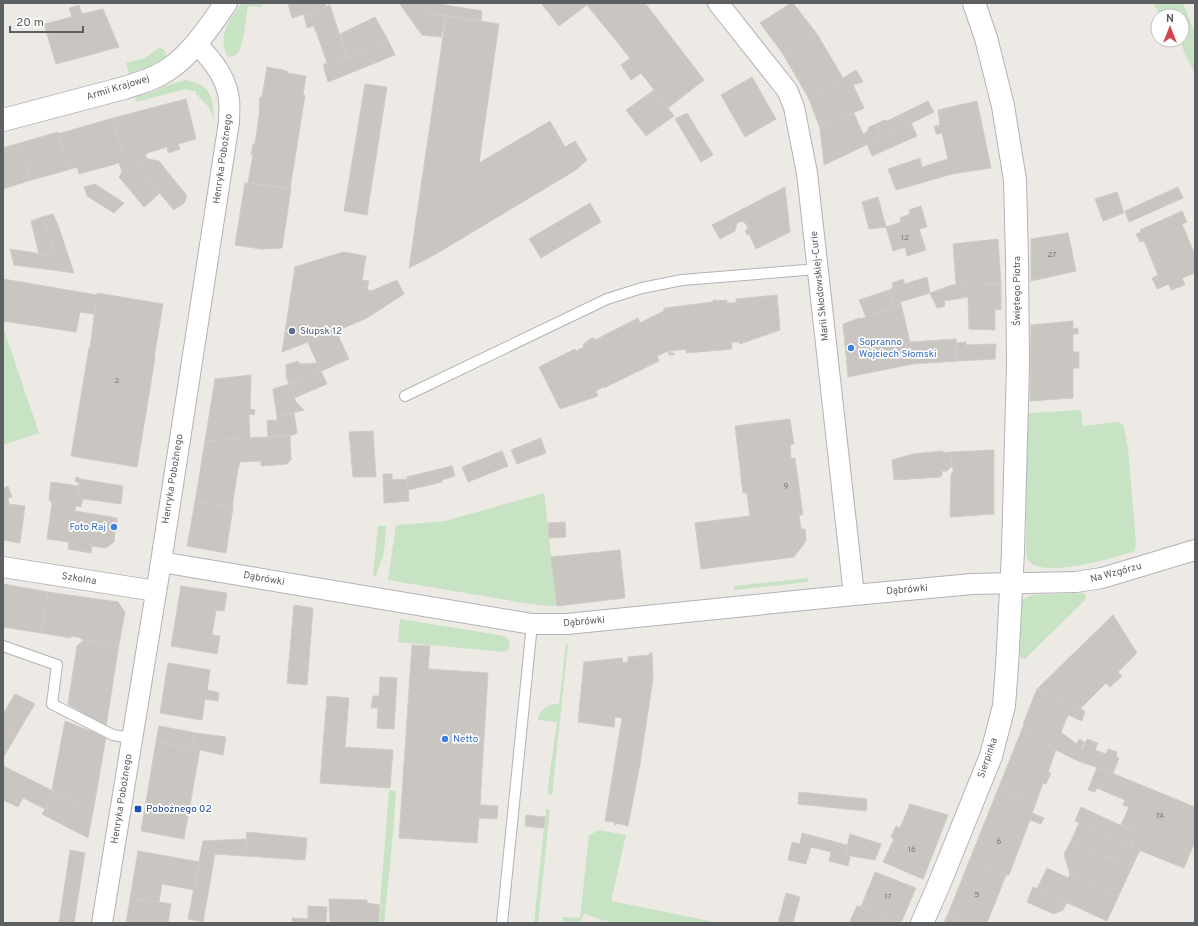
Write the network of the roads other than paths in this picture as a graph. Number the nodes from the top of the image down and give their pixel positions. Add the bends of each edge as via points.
1 (226, 3) edge
2 (718, 3) edge
3 (974, 3) edge
4 (196, 44) junction
5 (3, 120) edge
6 (818, 269) junction
7 (405, 396) dead end
8 (1195, 550) edge
9 (161, 562) junction
10 (3, 567) edge
11 (1012, 583) junction
12 (156, 590) junction
13 (854, 595) junction
14 (532, 624) junction
15 (3, 646) edge
16 (131, 738) junction
17 (102, 923) edge
18 (502, 923) edge
19 (922, 923) edge

1 - 4 main road, Armii Krajowej
2 - 6 street, Marii Skłodowskiej-Curie via 787,90 794,107 807,173
3 - 11 main road, Świętego Piotra via 986,38 1003,106 1015,180 1018,365
4 - 5 main road, Armii Krajowej via 172,67 143,82
4 - 9 street, Henryka Pobożnego via 213,63 224,81 230,100 229,122
6 - 7 lane via 682,280 642,288 607,299
6 - 13 street, Marii Skłodowskiej-Curie
8 - 11 street, Na Wzgórzu via 1102,578 1076,582
9 - 12 street, Henryka Pobożnego
9 - 14 street, Dąbrówki
10 - 12 street, Szkolna
11 - 13 street, Dąbrówki via 972,584
11 - 19 main road, Sierpinka via 1004,706 991,756
12 - 16 street, Henryka Pobożnego
13 - 14 street, Dąbrówki via 590,622
14 - 18 lane
15 - 16 lane via 57,665 52,704 113,735
16 - 17 street, Henryka Pobożnego

